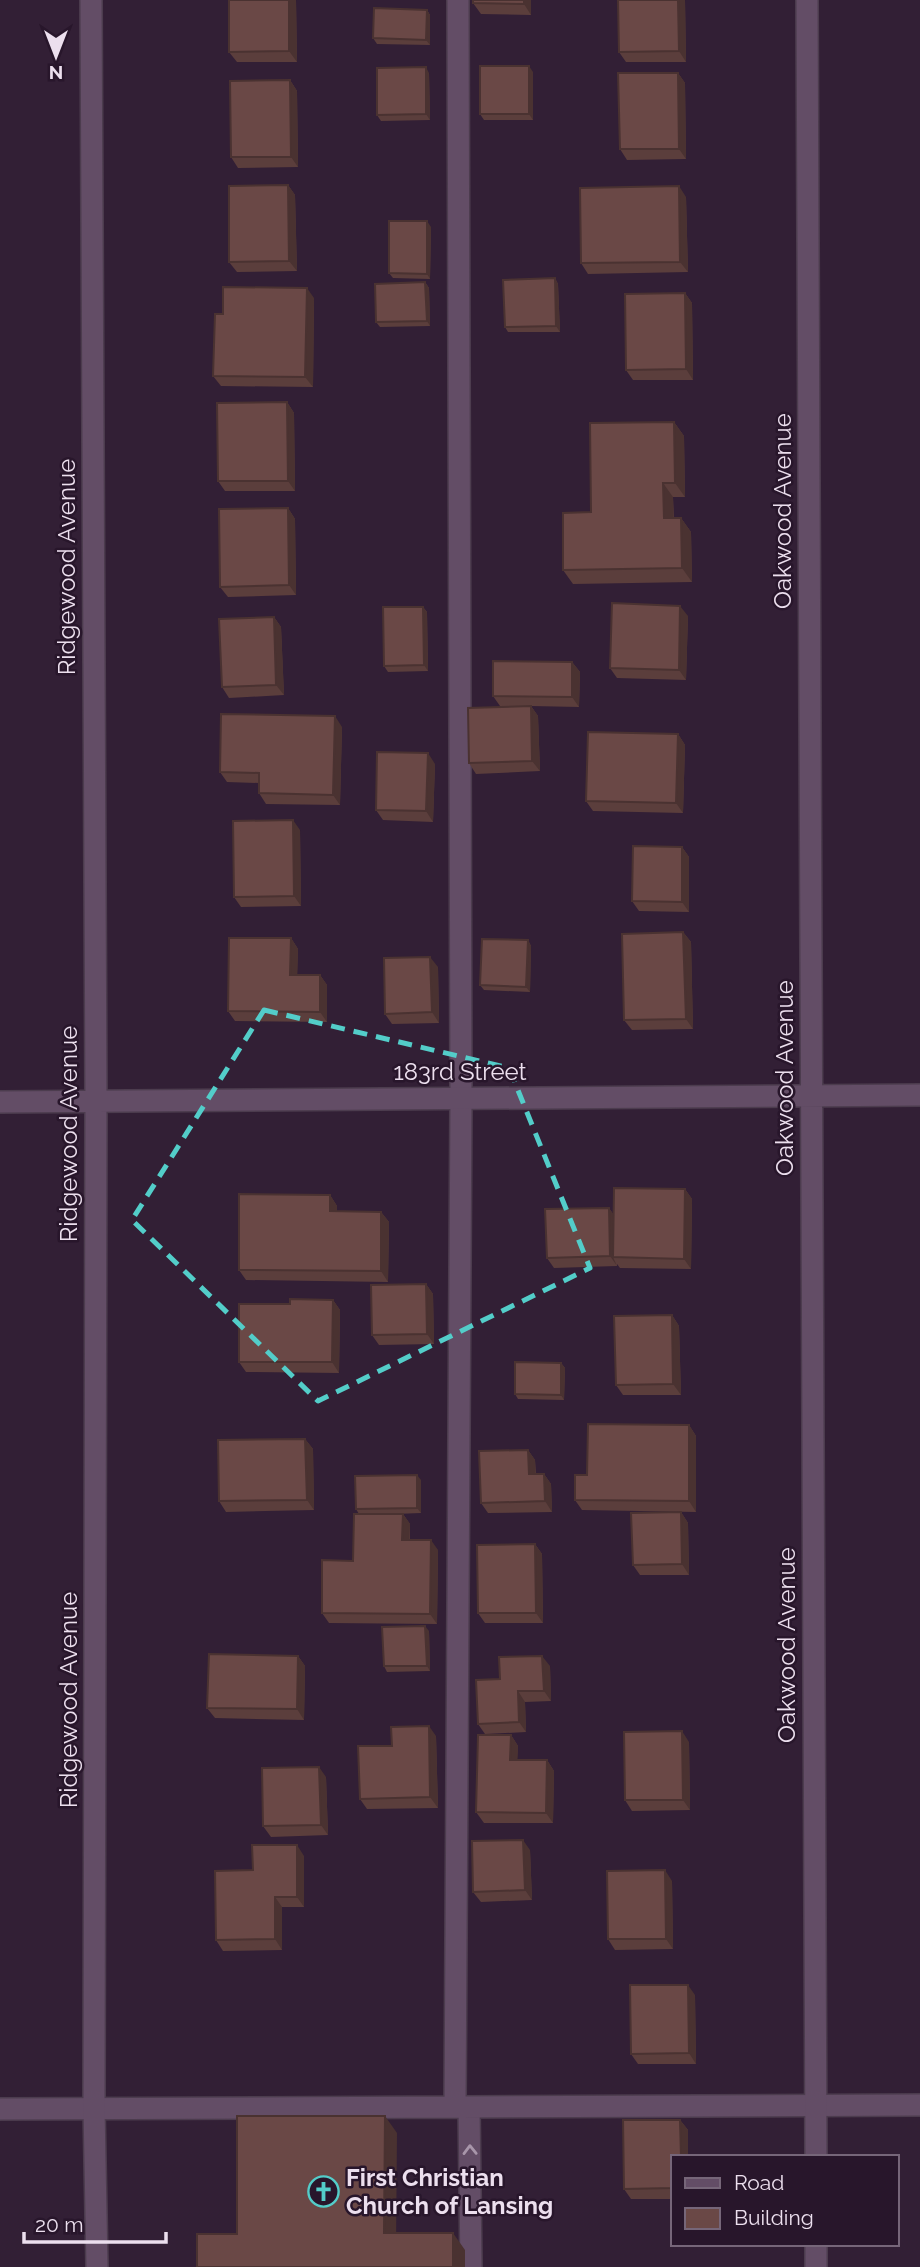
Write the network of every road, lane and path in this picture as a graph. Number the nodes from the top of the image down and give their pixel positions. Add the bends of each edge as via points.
1 (91, 0) edge
2 (458, 0) edge
3 (807, 0) edge
4 (920, 1095) edge
5 (811, 1096) junction
6 (461, 1099) junction
7 (96, 1101) junction
8 (0, 1102) edge
9 (816, 2105) junction
10 (920, 2105) edge
11 (462, 2107) junction
12 (94, 2108) junction
13 (0, 2109) edge
14 (816, 2155) edge
15 (816, 2246) edge
16 (97, 2267) edge
17 (471, 2267) edge
18 (816, 2267) edge

1 - 7 street, Ridgewood Avenue
2 - 6 street
3 - 5 street, Oakwood Avenue
4 - 5 street, 183rd Street
5 - 6 street, 183rd Street
5 - 9 street, Oakwood Avenue
6 - 7 street, 183rd Street
6 - 11 street
7 - 8 street, 183rd Street
7 - 12 street, Ridgewood Avenue
9 - 10 street
9 - 11 street
9 - 14 street, Oakwood Avenue
11 - 12 street
17 -> 11 street
12 - 13 street
12 - 16 street, Ridgewood Avenue
15 - 18 street

